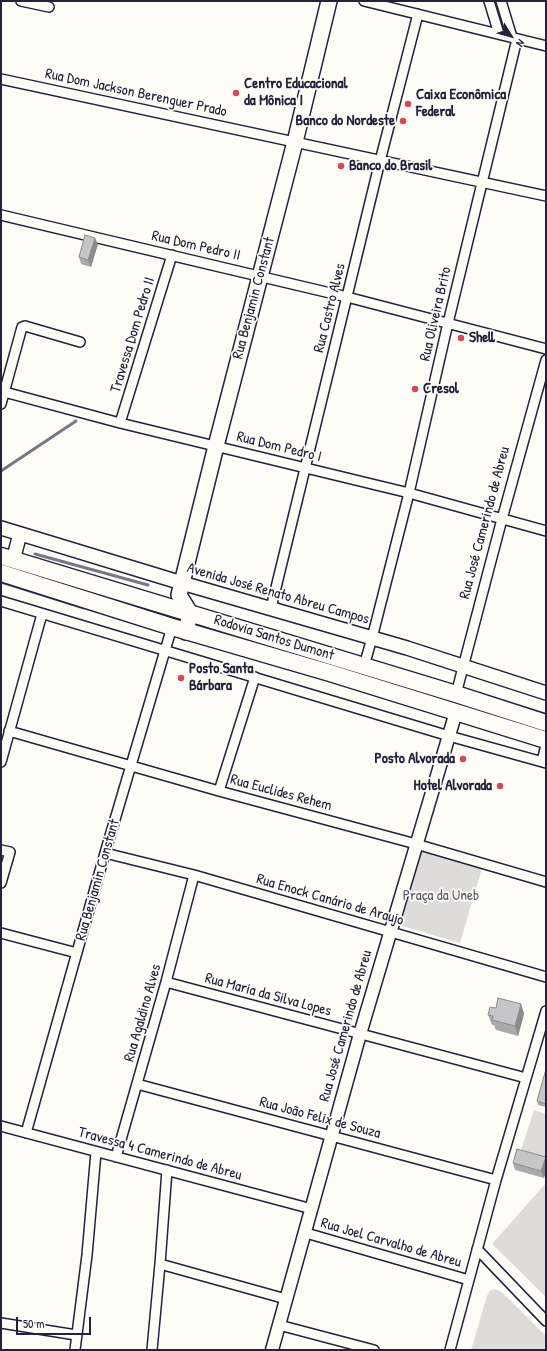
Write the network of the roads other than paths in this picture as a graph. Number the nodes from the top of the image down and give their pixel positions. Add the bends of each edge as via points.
1 (21, 1) edge
2 (329, 1) edge
3 (364, 1) edge
4 (489, 1) edge
5 (501, 1) edge
6 (49, 7) dead end
7 (418, 14) junction
8 (499, 34) junction
9 (514, 38) junction
10 (546, 46) edge
11 (1, 78) edge
12 (295, 142) junction
13 (380, 160) junction
14 (482, 182) junction
15 (546, 196) edge
16 (1, 215) edge
17 (172, 255) junction
18 (260, 276) junction
19 (347, 297) junction
20 (448, 323) junction
21 (80, 342) dead end
22 (546, 349) edge
23 (546, 360) edge
24 (3, 392) edge
25 (1, 404) edge
26 (120, 423) junction
27 (216, 446) junction
28 (306, 468) junction
29 (409, 493) junction
30 (502, 519) junction
31 (1, 528) edge
32 (546, 531) edge
33 (20, 534) junction
34 (7, 558) edge
35 (1, 573) edge
36 (181, 589) junction
37 (1, 601) edge
38 (162, 606) junction
39 (271, 608) junction
40 (190, 613) junction
41 (42, 614) junction
42 (157, 622) junction
43 (179, 630) junction
44 (372, 638) junction
45 (165, 651) junction
46 (364, 666) junction
47 (464, 666) junction
48 (255, 677) junction
49 (546, 693) edge
50 (456, 694) junction
51 (456, 712) junction
52 (546, 724) edge
53 (9, 731) junction
54 (449, 736) junction
55 (546, 740) edge
56 (546, 745) edge
57 (1, 762) edge
58 (544, 762) edge
59 (131, 766) junction
60 (219, 791) junction
61 (416, 844) junction
62 (1, 850) edge
63 (105, 853) junction
64 (194, 875) junction
65 (546, 882) edge
66 (1, 883) edge
67 (389, 932) junction
68 (1, 933) edge
69 (76, 953) junction
70 (546, 977) edge
71 (166, 982) junction
72 (546, 1011) edge
73 (360, 1034) junction
74 (526, 1078) junction
75 (137, 1084) junction
76 (1, 1126) edge
77 (26, 1134) junction
78 (333, 1136) junction
79 (96, 1152) junction
80 (116, 1157) junction
81 (166, 1170) junction
82 (496, 1180) junction
83 (312, 1209) junction
84 (306, 1233) junction
85 (477, 1249) junction
86 (160, 1264) junction
87 (469, 1280) junction
88 (286, 1299) junction
89 (546, 1321) edge
90 (1, 1323) edge
91 (279, 1326) junction
92 (76, 1335) junction
93 (75, 1350) edge
94 (152, 1350) edge
95 (272, 1350) edge
96 (374, 1350) edge
97 (450, 1350) edge

1 - 6 street
2 - 12 main road, Rua Benjamin Constant
3 - 7 street
4 - 8 street
5 - 9 street
7 - 8 street
7 - 13 street, Rua Castro Alves
8 - 9 street
9 - 10 street
9 - 14 street, Rua Oliveira Brito
11 - 12 street, Rua Dom Jackson Berenguer Prado
12 - 13 street, Rua Dom Jackson Berenguer Prado
12 - 18 main road, Rua Benjamin Constant
13 - 14 street, Rua Dom Jackson Berenguer Prado
13 - 19 street, Rua Castro Alves
14 - 15 street, Rua Dom Jackson Berenguer Prado
14 - 20 street, Rua Oliveira Brito
16 - 17 street, Rua Dom Pedro II
17 - 18 street, Rua Dom Pedro II
17 - 26 street, Travessa Dom Pedro II
18 - 19 street, Rua Dom Pedro II
18 - 27 main road, Rua Benjamin Constant
19 - 20 street, Rua Dom Pedro II
19 - 28 street, Rua Castro Alves
20 - 22 street, Rua Dom Pedro II
20 - 29 street, Rua Oliveira Brito
21 - 24 street via 22,327
23 - 30 street, Rua José Camerindo de Abreu
24 - 25 street
24 - 26 street, Rua Dom Pedro I
26 - 27 street, Rua Dom Pedro I
27 - 28 street, Rua Dom Pedro I
27 - 36 main road, Rua Benjamin Constant
28 - 29 street, Rua Dom Pedro I
28 - 39 street, Rua Castro Alves
29 - 30 street, Rua Dom Pedro I
29 - 44 street, Rua Oliveira Brito
30 - 32 street, Rua Dom Pedro I
30 - 47 street, Rua José Camerindo de Abreu
31 - 33 main road, Avenida José Renato Abreu Campos
33 - 34 main road
33 - 36 main road, Avenida José Renato Abreu Campos
34 - 38 highway, Rodovia Santos Dumont
35 - 42 highway, Rodovia Santos Dumont
36 - 38 main road
36 - 39 main road, Avenida José Renato Abreu Campos
36 - 40 main road
37 - 41 street
38 - 40 highway, Rodovia Santos Dumont
38 - 42 main road
39 - 44 main road, Avenida José Renato Abreu Campos
40 - 43 main road, Rua Benjamin Constant
40 - 46 highway, Rodovia Santos Dumont
41 - 45 street
41 - 53 street
42 - 43 highway, Rodovia Santos Dumont
43 - 45 street, Rua Benjamin Constant
43 - 51 highway, Rodovia Santos Dumont
44 - 46 street, Rua Oliveira Brito
44 - 47 main road, Avenida José Renato Abreu Campos
45 - 48 street
45 - 59 street, Rua Benjamin Constant
46 - 50 highway, Rodovia Santos Dumont
47 - 49 main road, Avenida José Renato Abreu Campos
47 - 50 street, Rua José Camerindo de Abreu
48 - 54 street
48 - 60 street
50 - 52 highway, Rodovia Santos Dumont
51 - 54 street, Rua José Camerindo de Abreu
51 - 55 highway, Rodovia Santos Dumont
53 - 57 street
53 - 59 street, Rua Euclides Rehem
54 - 58 street
54 - 61 street, Rua José Camerindo de Abreu
56 - 58 street
59 - 60 street, Rua Euclides Rehem
59 - 63 street, Rua Benjamin Constant
60 - 61 street, Rua Euclides Rehem
61 - 65 street, Rua Euclides Rehem
61 - 67 street, Rua José Camerindo de Abreu
62 - 66 street via 10,852
63 - 64 street, Rua Enock Canário de Araujo
63 - 69 street, Rua Benjamin Constant
64 - 67 street, Rua Enock Canário de Araujo
64 - 71 street, Rua Agaldino Alves
67 - 70 street, Rua Enock Canário de Araujo
67 - 73 street, Rua José Camerindo de Abreu
68 - 69 street
69 - 77 street, Rua Benjamin Constant
71 - 73 street, Rua Maria da Silva Lopes
71 - 75 street, Rua Agaldino Alves
72 - 74 street
73 - 74 street, Rua Maria da Silva Lopes
73 - 78 street, Rua José Camerindo de Abreu
74 - 82 street
75 - 78 street, Rua João Felix de Souza
75 - 80 street, Rua Agaldino Alves
76 - 77 street, Travessa 4 Camerindo de Abreu
77 - 79 street, Travessa 4 Camerindo de Abreu
78 - 82 street, Rua João Felix de Souza
78 - 83 street, Rua José Camerindo de Abreu
79 - 80 street, Travessa 4 Camerindo de Abreu
79 - 92 street via 87,1255
80 - 81 street, Travessa 4 Camerindo de Abreu
81 - 83 street, Travessa 4 Camerindo de Abreu
81 - 86 street
82 - 85 street
83 - 84 street, Rua José Camerindo de Abreu
84 - 87 street, Rua Joel Carvalho de Abreu
84 - 88 street, Rua José Camerindo de Abreu
85 - 87 street
85 - 89 street
86 - 88 street
86 - 94 street
87 - 97 street
88 - 91 street, Rua José Camerindo de Abreu
90 - 92 street
91 - 95 street, Rua José Camerindo de Abreu
91 - 96 street
92 - 93 street

